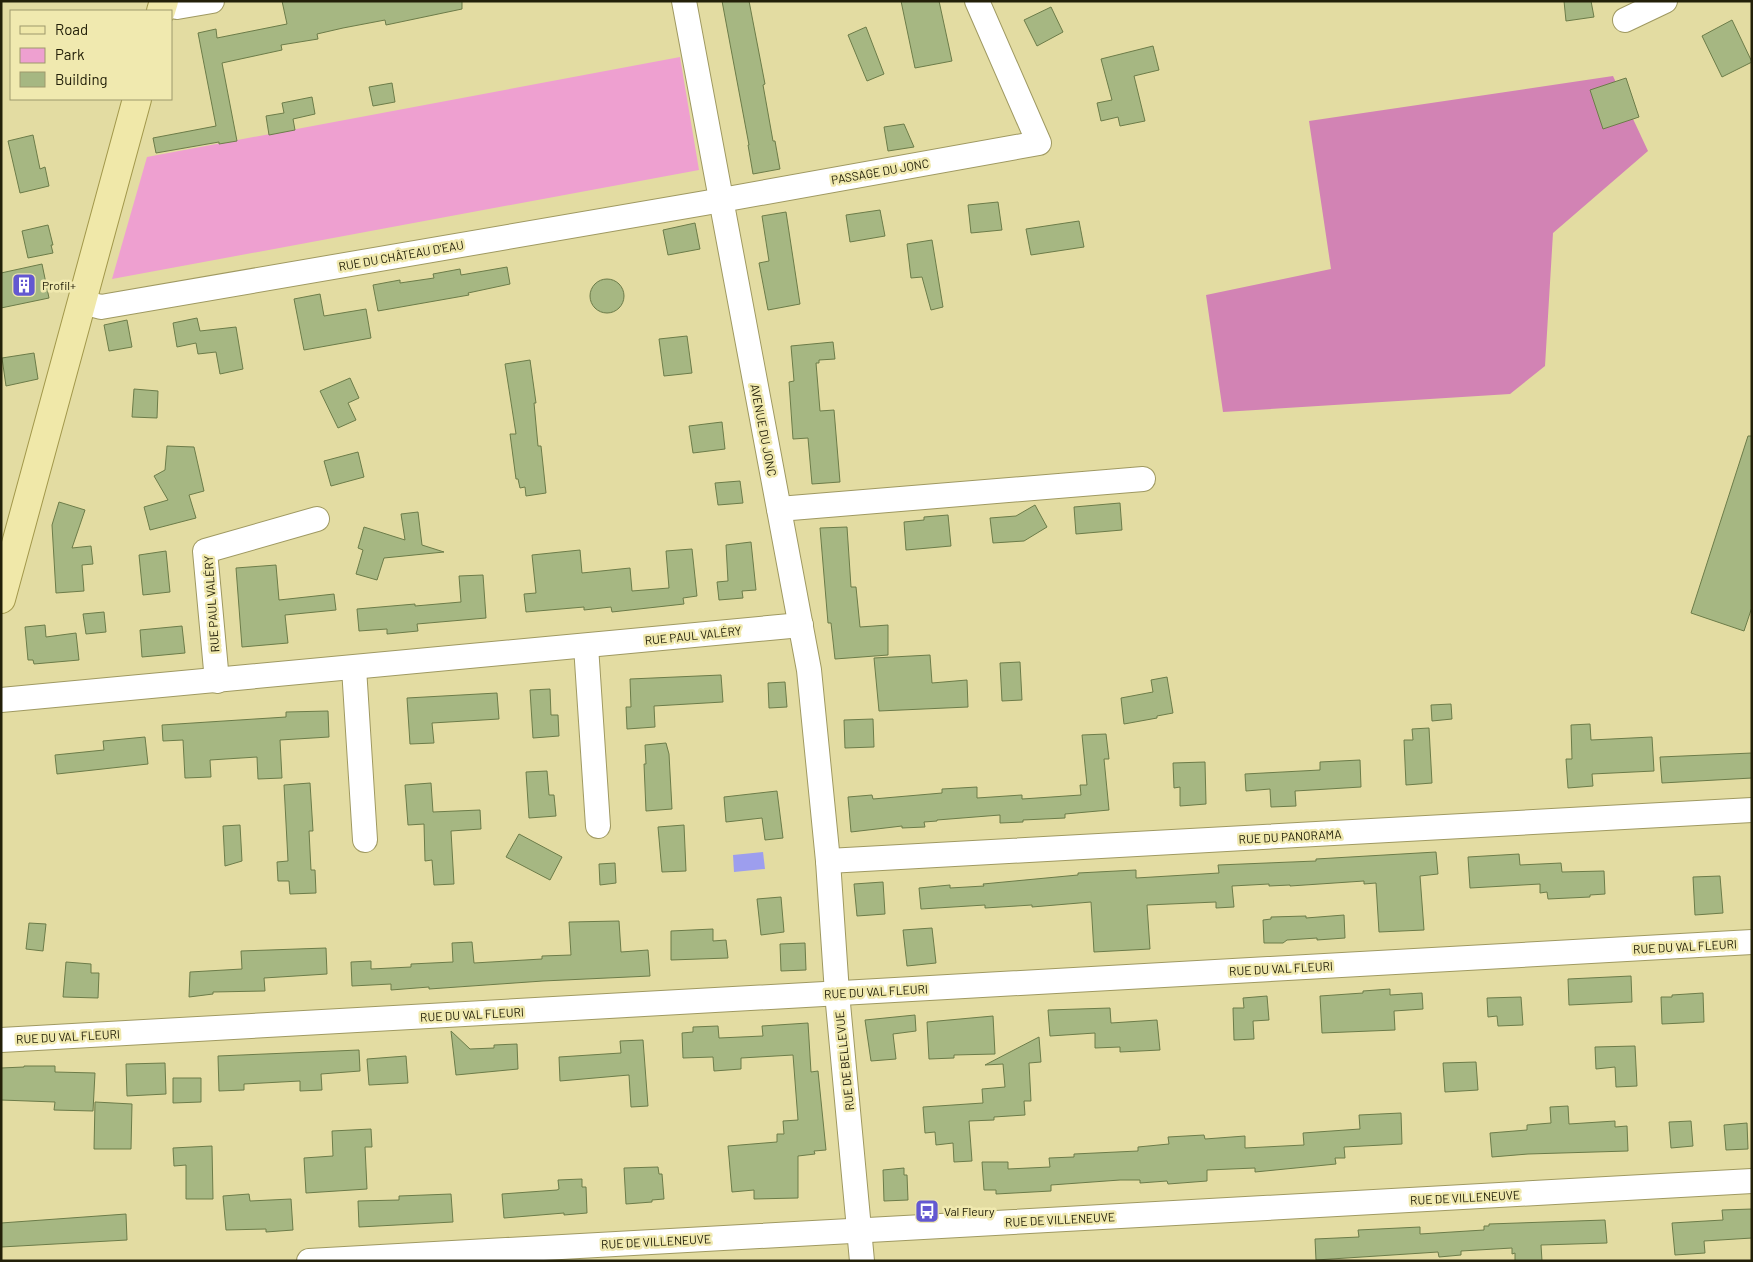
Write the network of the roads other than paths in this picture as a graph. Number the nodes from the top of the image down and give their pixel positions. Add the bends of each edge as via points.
1 (212, 1) edge
2 (684, 1) edge
3 (977, 1) edge
4 (1665, 1) edge
5 (163, 5) edge
6 (1625, 20) dead end
7 (137, 100) edge
8 (721, 199) junction
9 (82, 302) junction
10 (1143, 478) dead end
11 (779, 508) junction
12 (317, 519) dead end
13 (1, 599) edge
14 (801, 625) junction
15 (586, 646) junction
16 (354, 668) junction
17 (217, 681) junction
18 (1, 700) edge
19 (1752, 810) edge
20 (598, 826) dead end
21 (364, 840) dead end
22 (828, 861) junction
23 (1752, 942) edge
24 (837, 993) junction
25 (1, 1040) edge
26 (1752, 1181) edge
27 (860, 1229) junction
28 (309, 1261) edge
29 (862, 1261) edge

1 - 5 street via 176,7
2 - 8 street, AVENUE DU JONC
3 - 8 street, PASSAGE DU JONC via 1038,144
4 - 6 street
7 - 9 main road
8 - 9 street, RUE DU CHÂTEAU D'EAU via 101,307
8 - 11 street, AVENUE DU JONC
9 - 13 main road
10 - 11 street
11 - 14 street, AVENUE DU JONC
12 - 17 street, RUE PAUL VALÉRY via 205,551
14 - 15 street, RUE PAUL VALÉRY
14 - 22 street, AVENUE DU JONC via 811,685
15 - 16 street, RUE PAUL VALÉRY
15 - 20 street
16 - 17 street, RUE PAUL VALÉRY
16 - 21 street
17 - 18 street, RUE PAUL VALÉRY
19 - 22 street, RUE DU PANORAMA
22 - 24 street, RUE DE BELLEVUE
23 - 24 street, RUE DU VAL FLEURI
24 - 25 street, RUE DU VAL FLEURI
24 - 27 street, RUE DE BELLEVUE
26 - 27 street, RUE DE VILLENEUVE
27 - 28 street, RUE DE VILLENEUVE
27 - 29 street, RUE DE BELLEVUE

